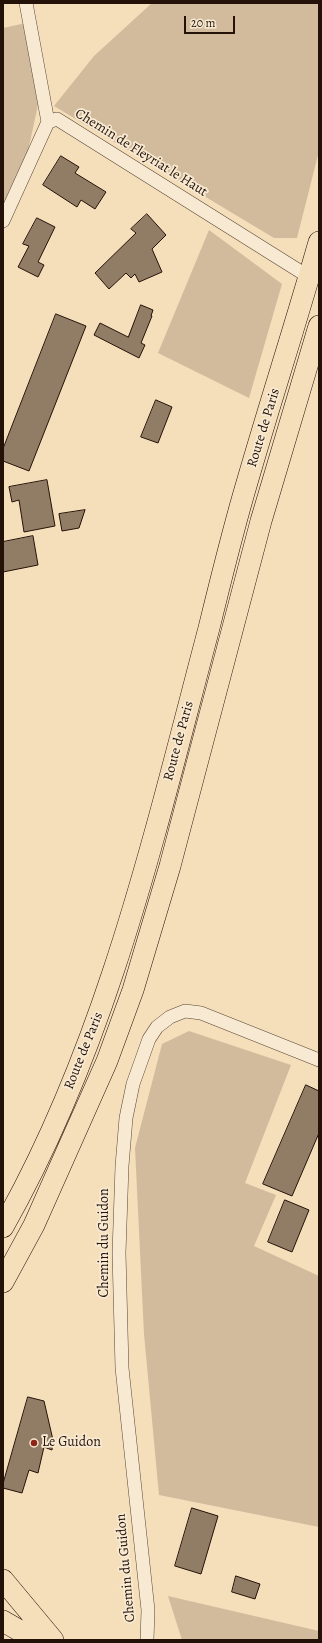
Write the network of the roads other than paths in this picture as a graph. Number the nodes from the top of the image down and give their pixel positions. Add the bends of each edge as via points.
1 (26, 3) edge
2 (48, 122) junction
3 (3, 221) edge
4 (319, 242) edge
5 (309, 276) junction
6 (319, 326) edge
7 (319, 1060) edge
8 (3, 1227) edge
9 (3, 1282) edge
10 (3, 1580) edge
11 (3, 1621) edge
12 (36, 1640) edge
13 (53, 1640) edge
14 (147, 1640) edge

1 - 2 street
2 - 3 street
2 - 5 street, Chemin de Fleyriat le Haut via 57,119
4 - 5 main road, Route de Paris
5 - 8 main road, Route de Paris via 240,507 143,875 109,988 44,1146
6 - 9 main road, Route de Paris via 261,521 170,866 133,990 107,1061 85,1111 34,1225
7 - 14 street, Chemin du Guidon via 201,1013 185,1011 170,1017 153,1033 133,1084 126,1118 122,1166 119,1253 122,1368 148,1610
10 - 13 main road
11 - 12 main road

